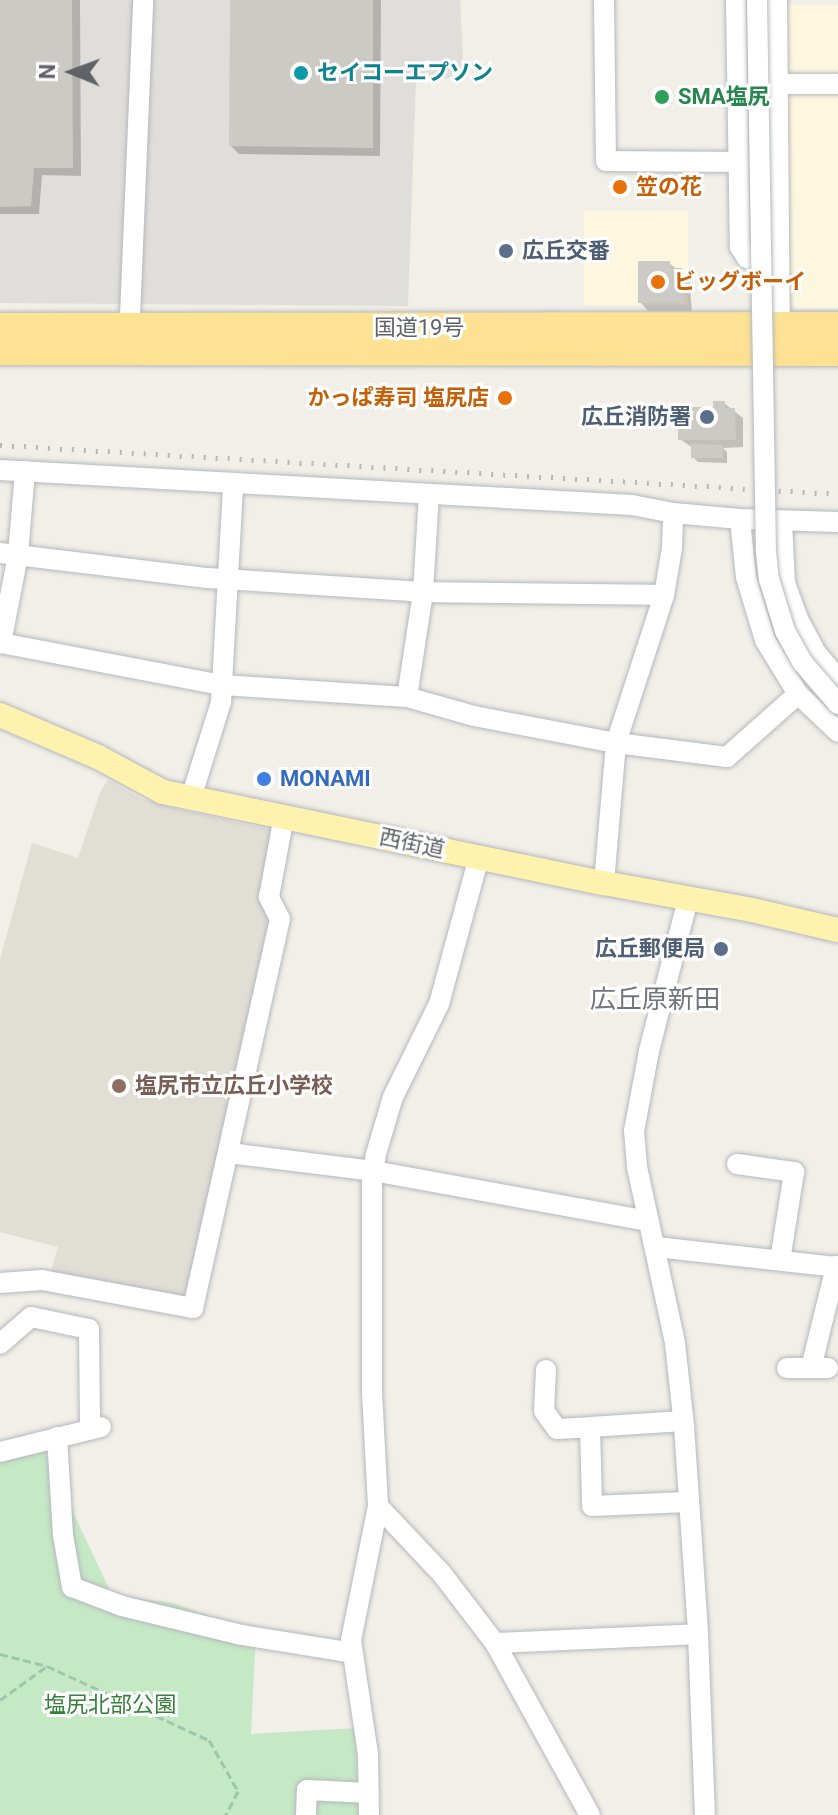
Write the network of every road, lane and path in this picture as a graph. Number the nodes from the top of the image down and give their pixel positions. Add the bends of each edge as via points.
1 (143, 0) edge
2 (604, 0) edge
3 (736, 0) edge
4 (757, 0) edge
5 (777, 0) edge
6 (779, 84) junction
7 (838, 84) edge
8 (739, 162) junction
9 (780, 258) junction
10 (838, 326) edge
11 (0, 327) edge
12 (129, 338) junction
13 (780, 340) junction
14 (0, 351) edge
15 (838, 352) edge
16 (0, 470) edge
17 (25, 471) junction
18 (233, 485) junction
19 (429, 494) junction
20 (673, 513) junction
21 (740, 519) junction
22 (782, 522) junction
23 (838, 522) edge
24 (9, 554) edge
25 (227, 579) junction
26 (423, 592) junction
27 (664, 595) junction
28 (834, 668) edge
29 (222, 685) junction
30 (798, 694) junction
31 (407, 697) junction
32 (838, 704) edge
33 (0, 715) edge
34 (838, 732) edge
35 (616, 743) junction
36 (191, 798) junction
37 (284, 816) junction
38 (479, 857) junction
39 (604, 883) junction
40 (688, 899) junction
41 (838, 930) edge
42 (229, 1153) junction
43 (737, 1164) dead end
44 (373, 1171) junction
45 (649, 1221) junction
46 (656, 1247) junction
47 (780, 1260) junction
48 (837, 1266) edge
49 (0, 1283) edge
50 (0, 1344) edge
51 (787, 1368) dead end
52 (546, 1370) dead end
53 (683, 1421) junction
54 (590, 1427) junction
55 (57, 1437) junction
56 (0, 1452) edge
57 (688, 1502) junction
58 (378, 1506) junction
59 (698, 1634) junction
60 (495, 1643) junction
61 (353, 1653) junction
62 (0, 1654) edge
63 (47, 1666) junction
64 (0, 1700) edge
65 (369, 1793) junction
66 (226, 1815) edge
67 (306, 1815) edge
68 (369, 1815) edge
69 (590, 1815) edge
70 (705, 1815) edge

1 - 12 street
2 - 8 street via 606,161
3 - 8 street
4 - 32 street, bridge via 769,579 792,645
5 - 6 street
6 - 7 street
6 - 9 street
8 - 9 street via 740,247 747,258
9 - 13 street
10 - 13 highway, 国道19号
11 - 12 highway, 国道19号
12 - 13 highway, 国道19号 via 419,329
12 - 14 highway, 国道19号
13 - 15 highway, 国道19号
16 - 17 street
17 - 18 street
17 - 24 street
18 - 19 street
18 - 25 street
19 - 20 street via 632,505
19 - 26 street
20 - 21 street
20 - 27 street
21 - 22 street
21 - 30 street via 757,619
22 - 23 street
22 - 28 street via 785,583 798,619
24 - 25 street
24 - 29 street via 1,643
25 - 26 street
25 - 29 street
26 - 27 street
26 - 31 street
27 - 35 street
29 - 31 street
29 - 36 street
30 - 34 street
30 - 35 street via 727,757
31 - 35 street via 474,716
33 - 36 main road, 西街道 via 163,792
35 - 39 street
36 - 37 main road, 西街道
37 - 38 main road, 西街道
37 - 42 street via 269,897 280,919
38 - 39 main road, 西街道
38 - 44 street via 439,1004 393,1097
39 - 40 main road, 西街道
40 - 41 main road, 西街道
40 - 45 street via 634,1131
42 - 44 street
42 - 49 street via 193,1308 42,1280
43 - 47 street via 794,1172
44 - 45 street
44 - 58 street via 372,1391
45 - 46 street
46 - 47 street
46 - 53 street via 675,1343
47 - 48 street
48 - 51 street via 819,1368
50 - 55 street via 31,1317 89,1329 95,1427
52 - 54 street via 544,1411 557,1429
53 - 54 street
53 - 57 street
54 - 57 street via 592,1506
55 - 56 street
55 - 61 street via 72,1587 122,1606 242,1635
57 - 59 street
58 - 60 street via 442,1574
58 - 61 street via 351,1640
59 - 60 street
59 - 70 street
60 - 69 street
61 - 65 street
62 - 63 path
63 - 64 path
63 - 66 path via 209,1740 238,1791
65 - 67 street via 307,1790
65 - 68 street

